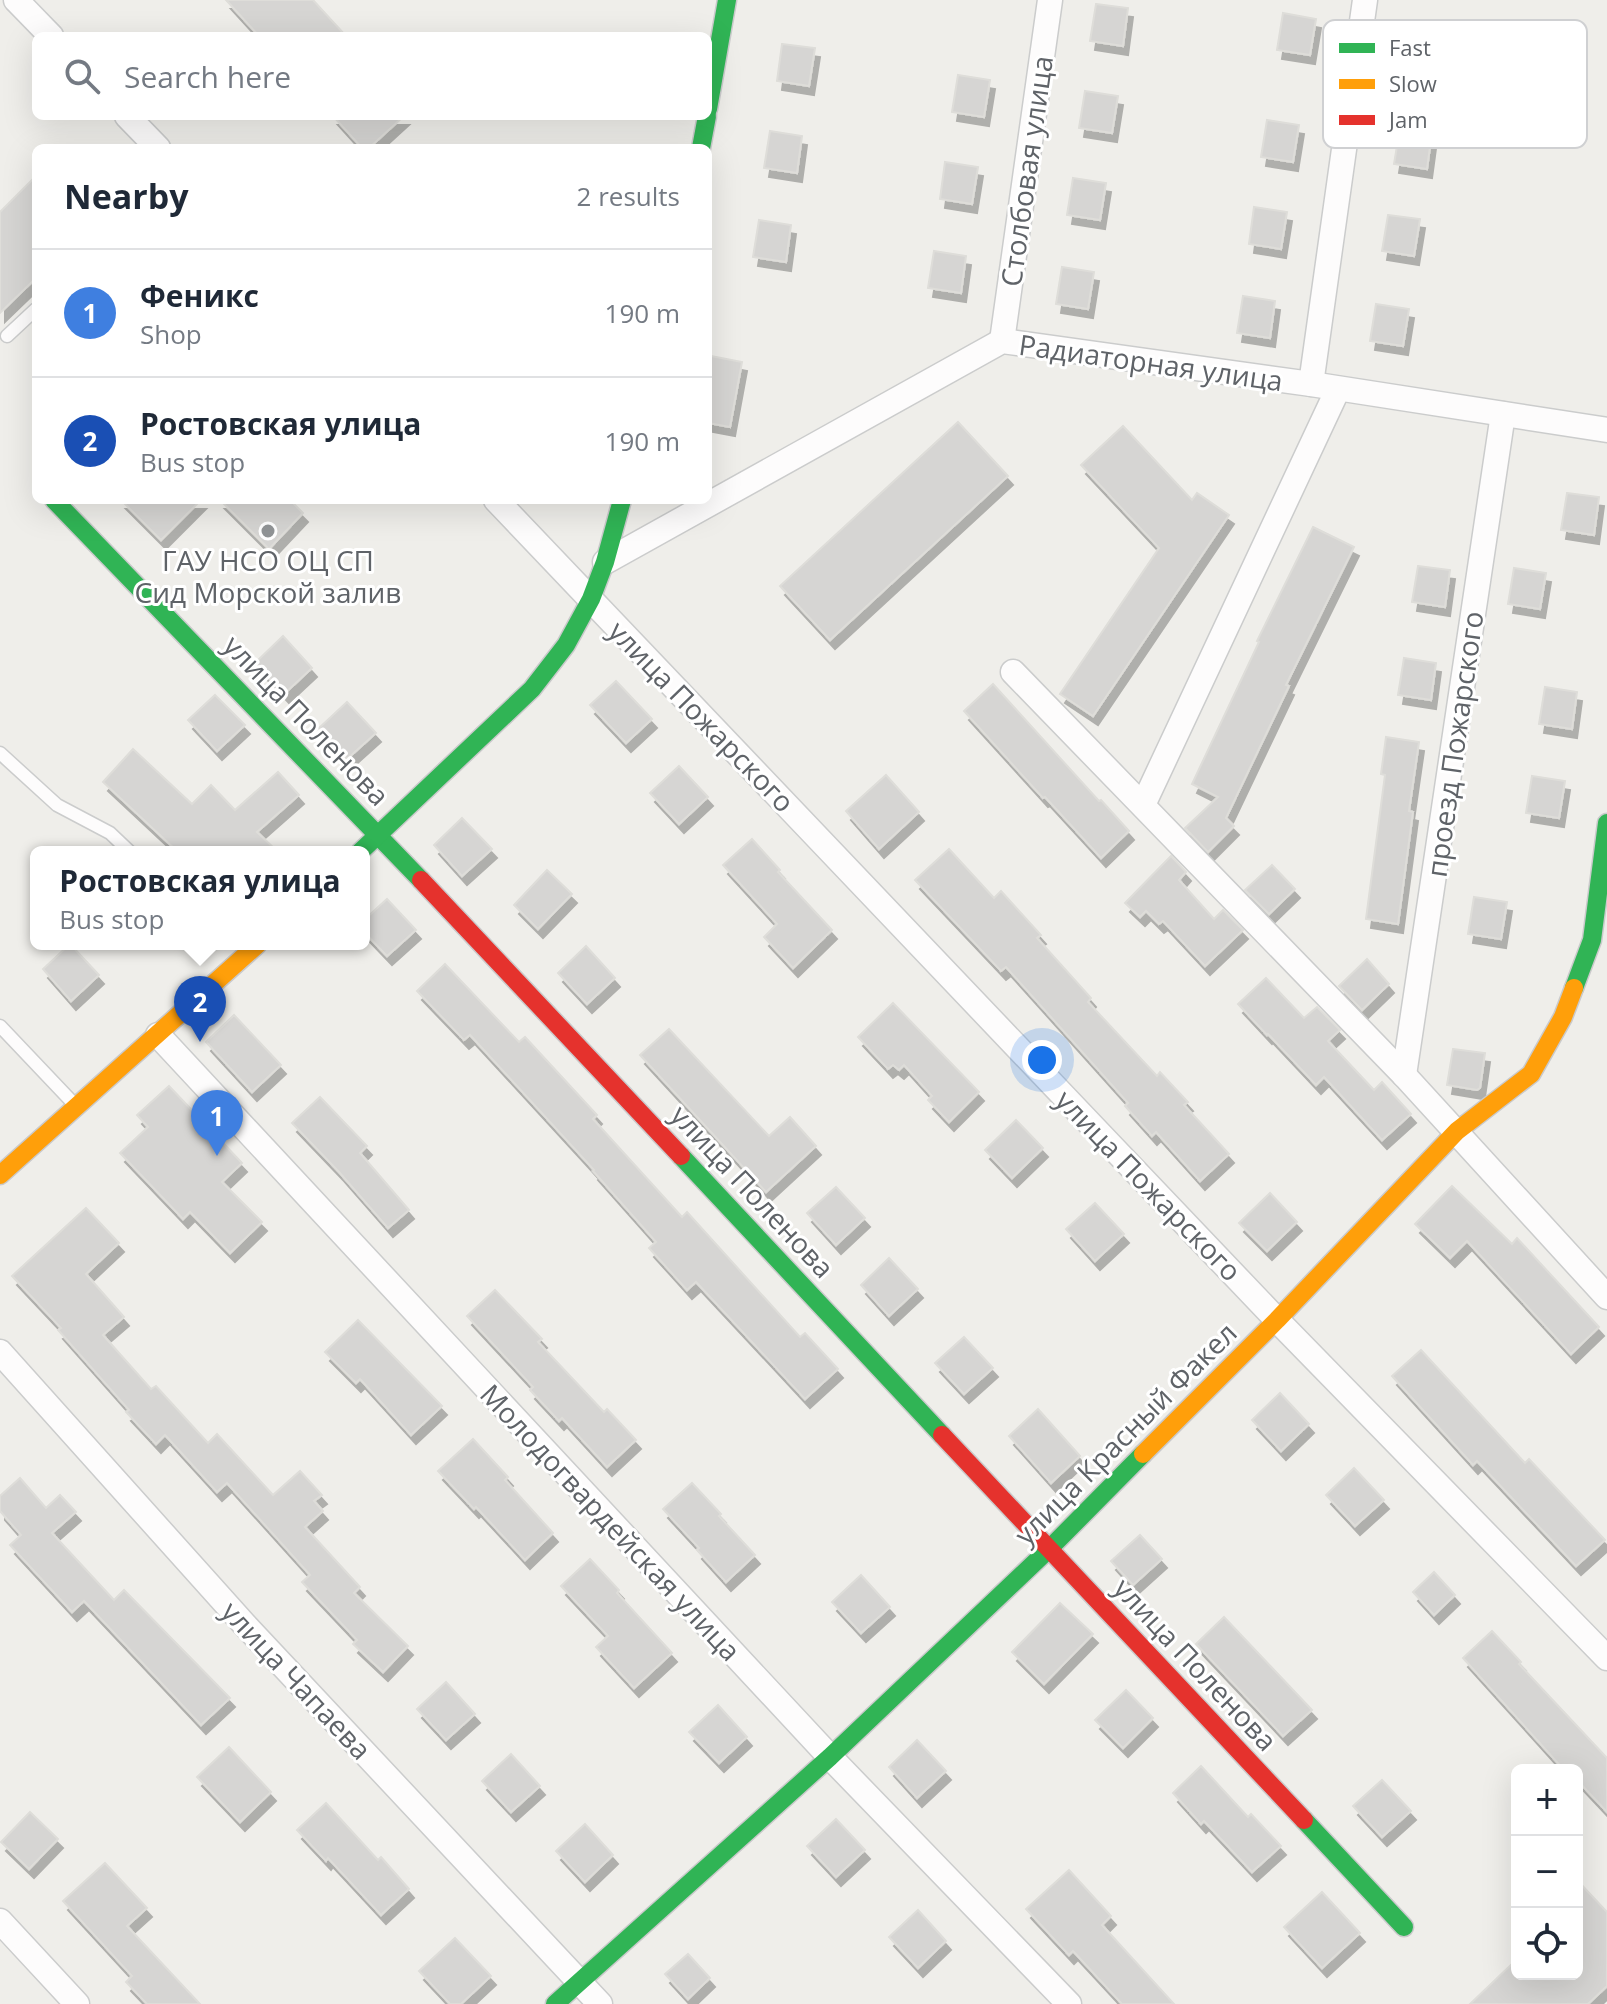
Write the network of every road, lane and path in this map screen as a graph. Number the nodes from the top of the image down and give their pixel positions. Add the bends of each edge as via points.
1 (16, 0) edge
2 (727, 0) edge
3 (1050, 0) edge
4 (1365, 0) edge
5 (1362, 20) edge
6 (47, 32) edge
7 (712, 86) edge
8 (131, 120) edge
9 (706, 120) edge
10 (154, 144) edge
11 (702, 144) edge
12 (1344, 148) edge
13 (32, 313) edge
14 (7, 336) dead end
15 (1002, 341) junction
16 (1311, 384) junction
17 (1338, 389) junction
18 (1503, 414) junction
19 (1607, 430) edge
20 (712, 502) edge
21 (58, 504) edge
22 (500, 504) edge
23 (621, 504) edge
24 (709, 504) edge
25 (605, 562) junction
26 (591, 599) junction
27 (1013, 672) dead end
28 (0, 753) edge
29 (1143, 805) junction
30 (1607, 823) edge
31 (379, 835) junction
32 (124, 846) edge
33 (367, 846) edge
34 (247, 950) edge
35 (0, 1026) edge
36 (158, 1035) junction
37 (1404, 1075) junction
38 (77, 1107) junction
39 (1457, 1131) junction
40 (0, 1175) edge
41 (1607, 1297) edge
42 (1277, 1320) junction
43 (0, 1352) edge
44 (1050, 1548) junction
45 (1607, 1658) edge
46 (830, 1757) junction
47 (0, 1921) edge
48 (1404, 1927) dead end
49 (579, 1982) junction
50 (77, 2004) edge
51 (555, 2004) edge
52 (600, 2004) edge
53 (1069, 2004) edge

1 - 6 street
2 - 7 street
3 - 15 street, Столбовая улица
4 - 5 street
8 - 10 street
9 - 11 street
12 - 16 street
13 - 14 lane
15 - 16 street, Радиаторная улица
15 - 20 street, Радиаторная улица
16 - 17 street, Радиаторная улица
17 - 18 street, Радиаторная улица
17 - 29 street
18 - 19 street, Радиаторная улица
18 - 37 street, проезд Пожарского
21 - 31 street, улица Поленова
22 - 26 street, улица Пожарского
23 - 25 street
24 - 25 street, Радиаторная улица
25 - 26 street
26 - 31 street via 566,645 532,689
26 - 42 street, улица Пожарского
27 - 29 street
28 - 32 lane via 57,805
29 - 37 street
30 - 39 street, улица Красный Факел via 1592,940 1563,1017 1531,1074
31 - 33 street
31 - 44 street, улица Поленова
34 - 36 street
35 - 38 lane
36 - 38 street
36 - 46 street, Молодогвардейская улица
37 - 39 street
38 - 40 street
39 - 41 street
39 - 42 street, улица Красный Факел
42 - 44 street, улица Красный Факел
42 - 45 street, улица Пожарского
43 - 49 street, улица Чапаева via 244,1624
44 - 46 street, улица Красный Факел
44 - 48 street, улица Поленова
46 - 49 street, улица Красный Факел
46 - 53 street, Молодогвардейская улица
47 - 50 street
49 - 51 street, улица Красный Факел
49 - 52 street, улица Чапаева

